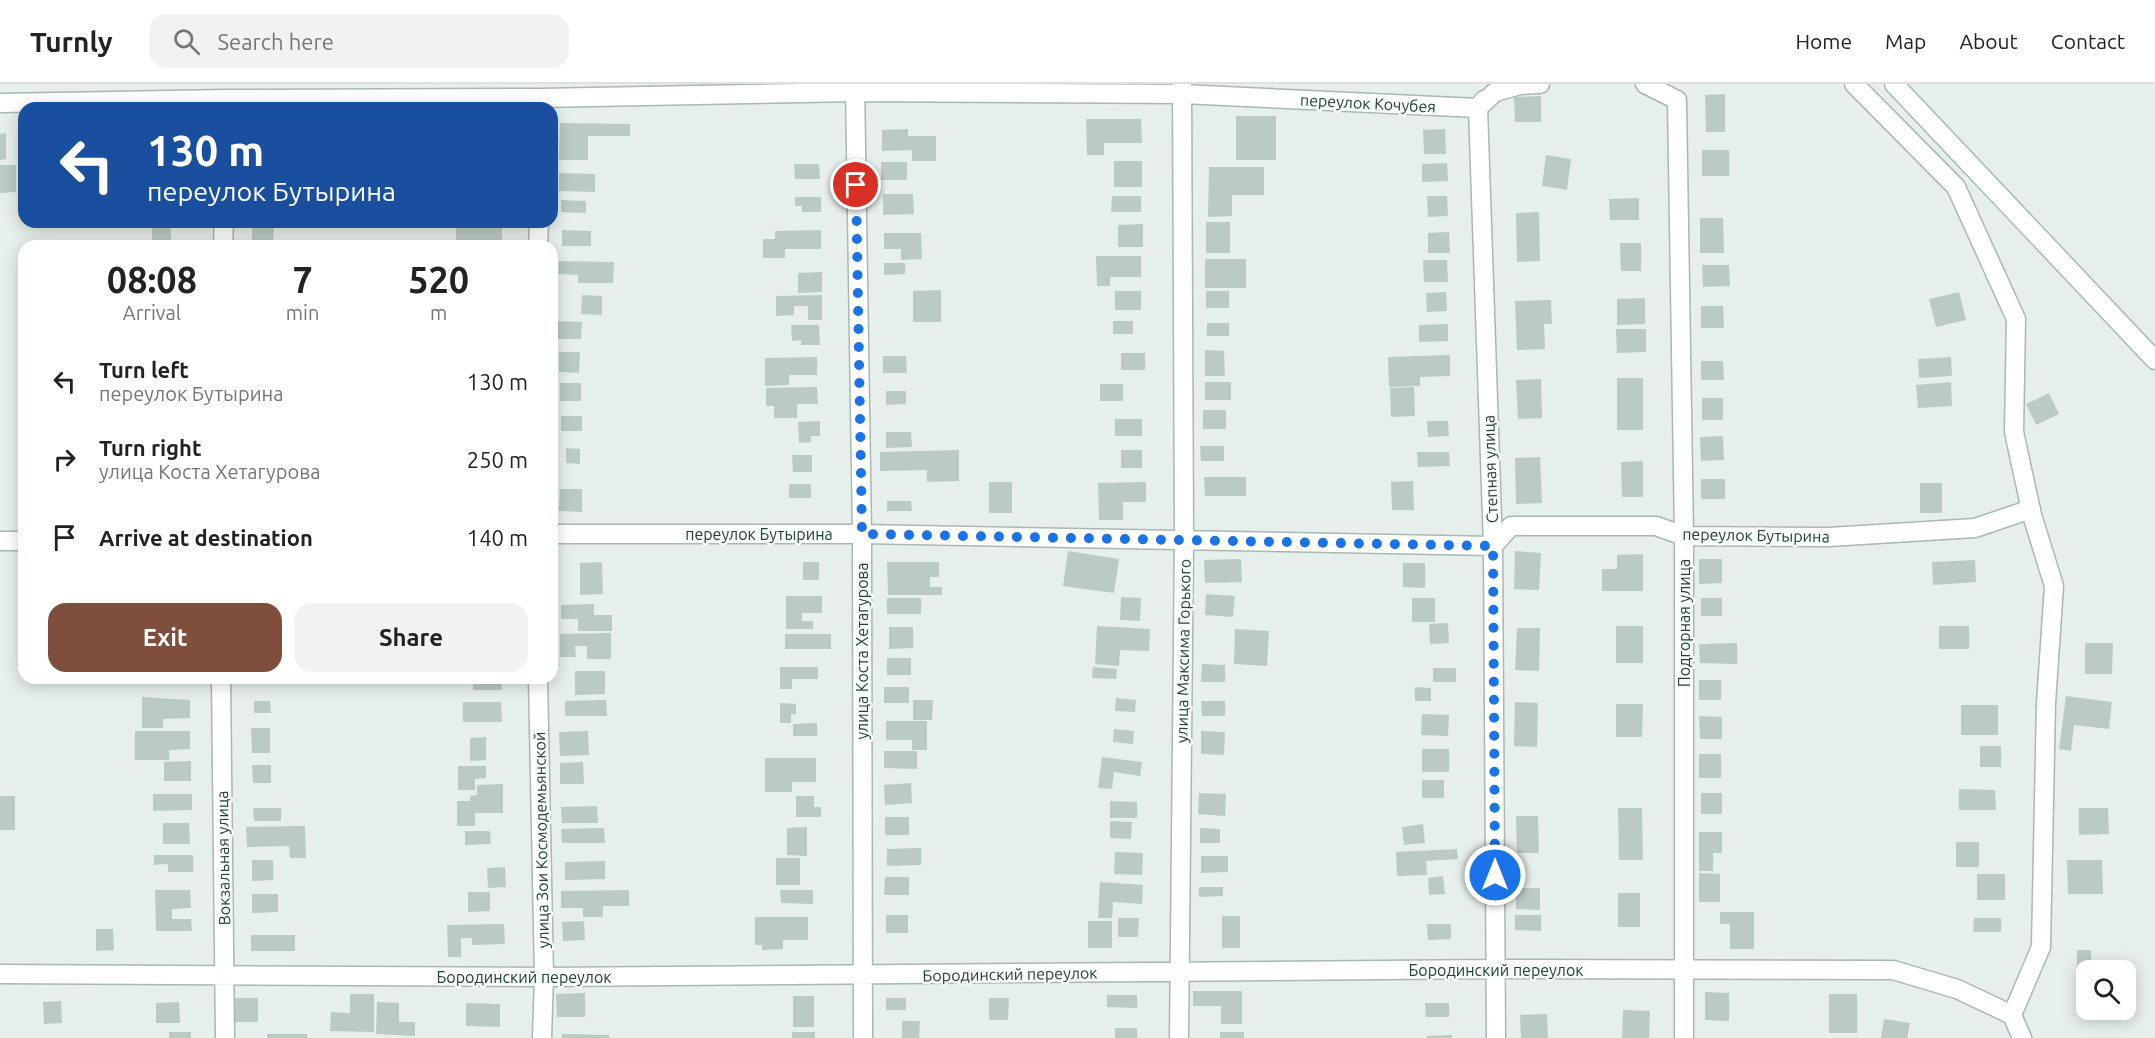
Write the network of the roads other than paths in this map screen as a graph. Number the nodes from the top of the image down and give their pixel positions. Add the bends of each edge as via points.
1 (1489, 84) edge
2 (1540, 84) edge
3 (1645, 84) edge
4 (1854, 84) edge
5 (1894, 84) edge
6 (855, 88) edge
7 (1182, 89) edge
8 (226, 97) edge
9 (540, 97) edge
10 (0, 102) edge
11 (1478, 108) junction
12 (2155, 360) edge
13 (2031, 509) junction
14 (558, 534) edge
15 (862, 534) junction
16 (1684, 536) junction
17 (1184, 540) junction
18 (0, 541) edge
19 (18, 541) edge
20 (1493, 546) junction
21 (221, 684) edge
22 (538, 684) edge
23 (1495, 969) junction
24 (1684, 969) junction
25 (1179, 971) junction
26 (0, 974) edge
27 (863, 976) junction
28 (225, 977) junction
29 (544, 977) junction
30 (2012, 1015) junction
31 (225, 1038) edge
32 (542, 1038) edge
33 (863, 1038) edge
34 (1179, 1038) edge
35 (1496, 1038) edge
36 (1684, 1038) edge
37 (2022, 1038) edge

1 - 11 street, Степная улица via 1490,93
2 - 11 street via 1495,92
3 - 16 street, Подгорная улица via 1677,100
4 - 13 street via 1956,187 2016,319 2014,432
5 - 12 street
6 - 7 street, переулок Кочубея
6 - 9 street, переулок Кочубея
6 - 15 street, улица Коста Хетагурова
7 - 11 street, переулок Кочубея
7 - 17 street, улица Максима Горького
8 - 9 street, переулок Кочубея
8 - 10 street, переулок Кочубея
11 - 20 street, Степная улица
13 - 16 street, переулок Бутырина via 1975,528 1829,537
13 - 30 street via 2054,586 2046,703 2042,947
14 - 15 street, переулок Бутырина
15 - 17 street, переулок Бутырина
15 - 27 street, улица Коста Хетагурова
16 - 20 street, переулок Бутырина via 1656,526 1511,525
16 - 24 street, Подгорная улица
17 - 20 street, переулок Бутырина
17 - 25 street, улица Максима Горького
18 - 19 street
20 - 23 street, Степная улица
21 - 28 street, Вокзальная улица
22 - 29 street, улица Зои Космодемьянской
23 - 24 street, Бородинский переулок
23 - 25 street, Бородинский переулок
23 - 35 street, Степная улица
24 - 30 street, Бородинский переулок via 1893,970 1957,989
24 - 36 street, Подгорная улица
25 - 27 street, Бородинский переулок
25 - 34 street, улица Максима Горького
26 - 28 street, Бородинский переулок
27 - 29 street, Бородинский переулок
27 - 33 street, улица Коста Хетагурова
28 - 29 street, Бородинский переулок
28 - 31 street, Вокзальная улица
29 - 32 street, улица Зои Космодемьянской
30 - 37 street

